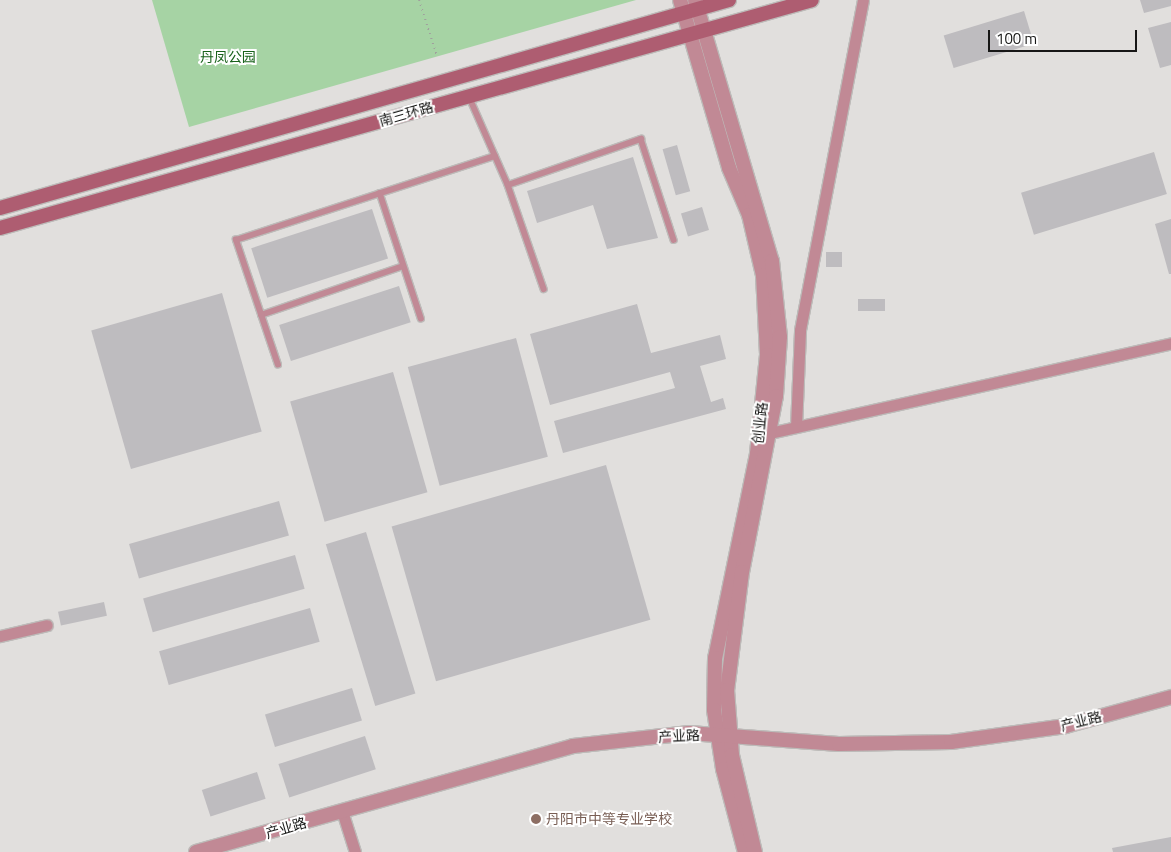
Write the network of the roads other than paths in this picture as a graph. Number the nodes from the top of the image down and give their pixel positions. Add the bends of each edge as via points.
1 (729, 0) edge
2 (812, 0) edge
3 (863, 0) edge
4 (696, 4) edge
5 (682, 6) edge
6 (697, 32) junction
7 (469, 96) junction
8 (495, 156) junction
9 (508, 185) junction
10 (380, 193) junction
11 (0, 208) edge
12 (0, 228) edge
13 (674, 240) dead end
14 (403, 266) junction
15 (544, 289) dead end
16 (261, 315) junction
17 (421, 318) dead end
18 (1171, 344) edge
19 (278, 365) dead end
20 (796, 428) junction
21 (770, 433) junction
22 (47, 625) dead end
23 (0, 636) edge
24 (1171, 697) edge
25 (724, 736) junction
26 (342, 810) junction
27 (196, 852) edge
28 (355, 852) edge
29 (745, 852) edge
30 (755, 852) edge

1 - 4 main road, 南三环路
2 - 6 main road, 南三环路
3 - 20 street via 800,330
4 - 5 main road, 南三环路
4 - 6 street, 创业路
5 - 6 street, 创业路
5 - 11 main road, 南三环路
6 - 7 main road, 南三环路
6 - 21 street, 创业路 via 772,261 780,337
6 - 25 street, 创业路 via 729,168 749,215 763,275 767,355 757,454 715,658 714,710
7 - 8 lane
7 - 12 main road, 南三环路
8 - 9 lane
8 - 10 lane
9 - 13 lane via 642,139
9 - 15 lane
10 - 14 lane
10 - 16 lane via 236,240
14 - 16 lane
14 - 17 lane
16 - 19 lane
18 - 20 street
20 - 21 street
21 - 25 street, 创业路 via 742,572
22 - 23 street
24 - 25 street, 产业路 via 1066,726 951,742 839,744
25 - 26 street, 产业路 via 689,733 574,746
25 - 29 street, 创业路
25 - 30 street, 创业路
26 - 27 street, 产业路
26 - 28 street

